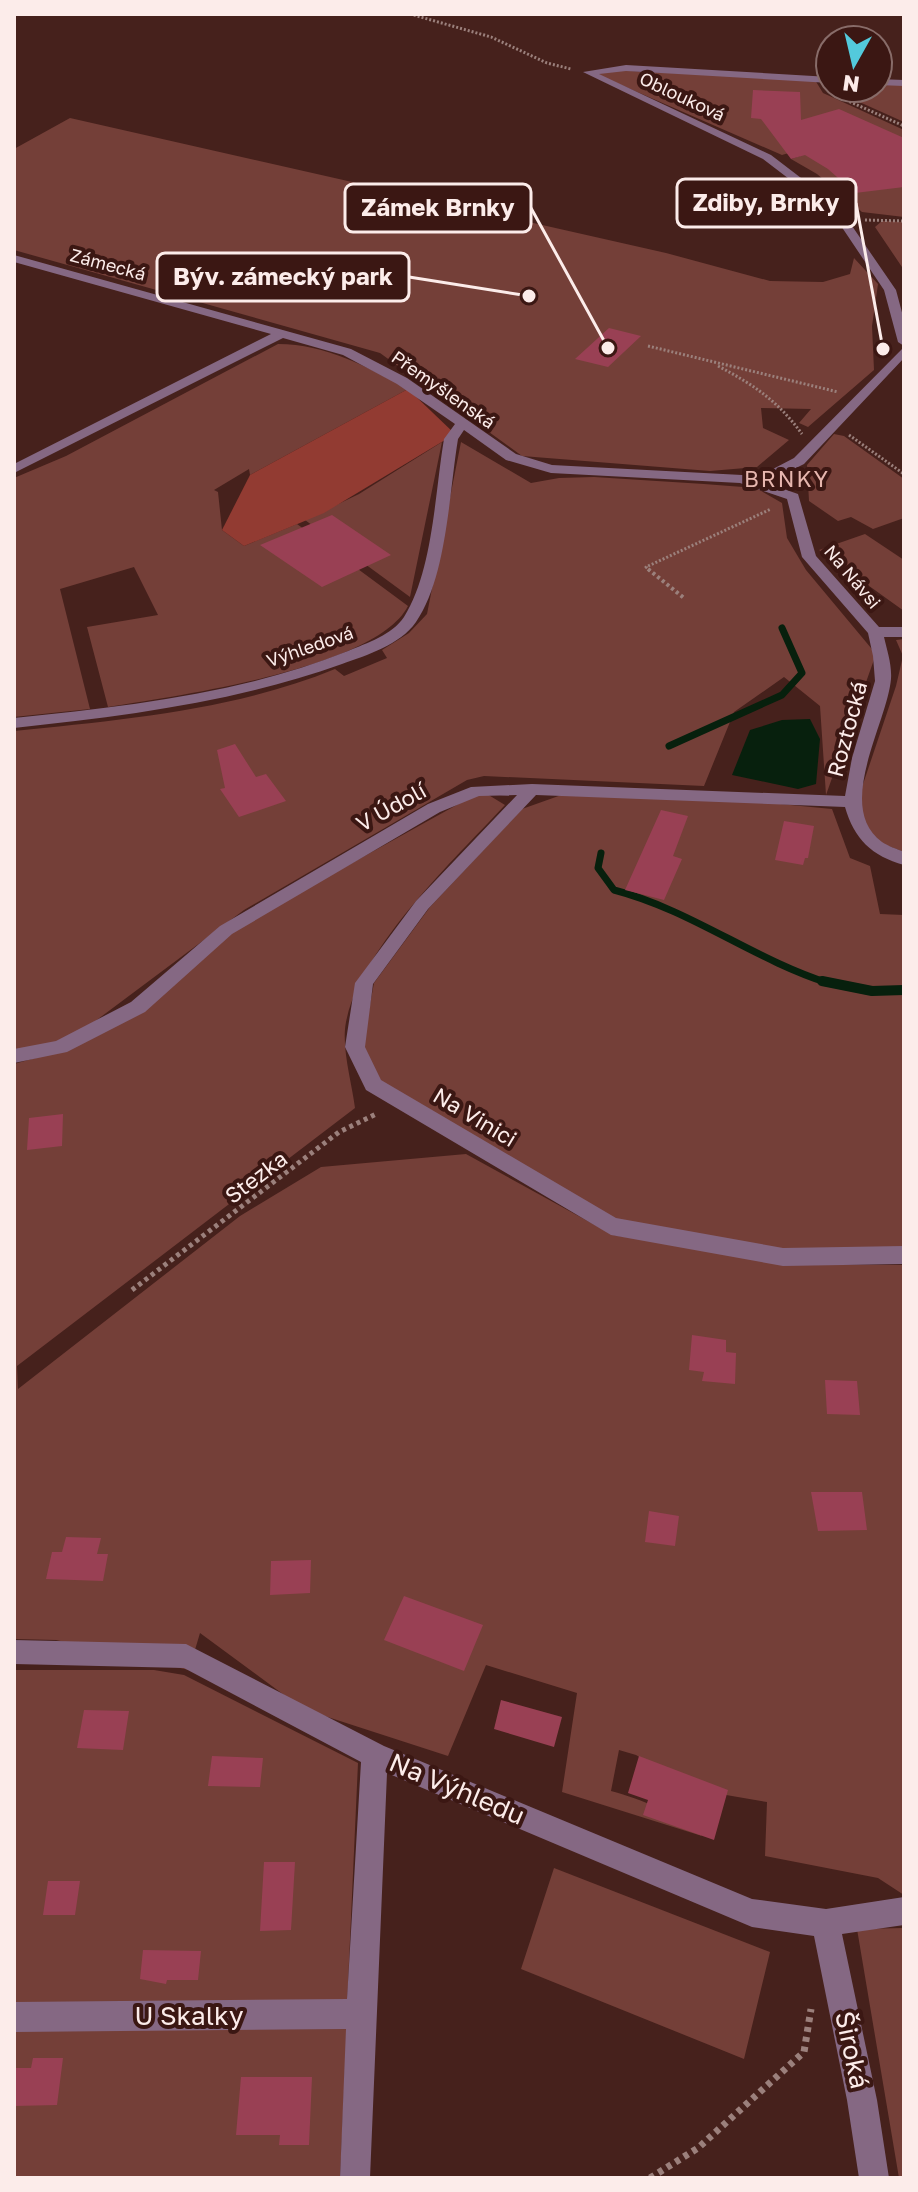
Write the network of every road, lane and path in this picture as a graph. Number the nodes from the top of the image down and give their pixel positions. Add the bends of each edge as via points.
1 (410, 14) edge
2 (588, 72) junction
3 (814, 79) edge
4 (854, 104) edge
5 (904, 126) edge
6 (842, 219) junction
7 (904, 221) edge
8 (14, 258) edge
9 (285, 332) junction
10 (904, 342) edge
11 (648, 346) dead end
12 (904, 351) edge
13 (714, 364) junction
14 (858, 399) junction
15 (461, 424) junction
16 (834, 424) junction
17 (812, 447) junction
18 (799, 461) junction
19 (14, 469) edge
20 (904, 474) edge
21 (742, 479) junction
22 (793, 497) junction
23 (684, 598) dead end
24 (875, 632) junction
25 (904, 632) edge
26 (14, 723) edge
27 (532, 789) junction
28 (850, 802) junction
29 (904, 859) edge
30 (14, 1056) edge
31 (406, 1104) junction
32 (904, 1255) edge
33 (132, 1290) dead end
34 (14, 1652) edge
35 (375, 1755) junction
36 (904, 1911) edge
37 (826, 1923) junction
38 (814, 1994) dead end
39 (363, 2014) junction
40 (14, 2017) edge
41 (355, 2178) edge
42 (650, 2178) edge
43 (874, 2178) edge

1 - 2 path via 491,37 547,63
2 - 3 street, Oblouková via 626,68
2 - 6 street, Oblouková via 767,157
4 - 5 path
6 - 7 path
6 - 10 street, Oblouková via 890,290
8 - 9 street, Zámecká
9 - 15 street, Přemyšlenská via 368,361
9 - 19 street
11 - 13 path
12 - 14 street
13 - 14 path
13 - 17 path via 782,406
14 - 16 street
15 - 21 street, Přemyšlenská via 511,457 551,469
15 - 26 street, Výhledová via 451,439 422,594 407,624 377,644 301,675 209,697
16 - 17 street
16 - 20 path
17 - 18 street
18 - 21 street via 775,473
18 - 22 street, Na Návsi
21 - 22 street
22 - 23 path via 646,567
22 - 24 street, Na Návsi via 809,557
24 - 25 street
24 - 28 street, Roztocká via 884,678
27 - 28 street, V Údolí
27 - 30 street, V Údolí via 477,791 434,808 226,930 138,1007 60,1047
27 - 31 street, Na Vinici via 422,905 364,983 355,1047 373,1085
28 - 29 street, Roztocká via 862,836 883,853
31 - 32 street, Na Vinici via 611,1226 783,1257
31 - 33 path, Stezka via 339,1132
34 - 35 street, Na Výhledu via 186,1656
35 - 37 street, Na Výhledu via 752,1913
35 - 39 street
36 - 37 street, Na Výhledu
37 - 43 street, Široká
38 - 42 path via 804,2052 698,2148
39 - 40 street, U Skalky
39 - 41 street

